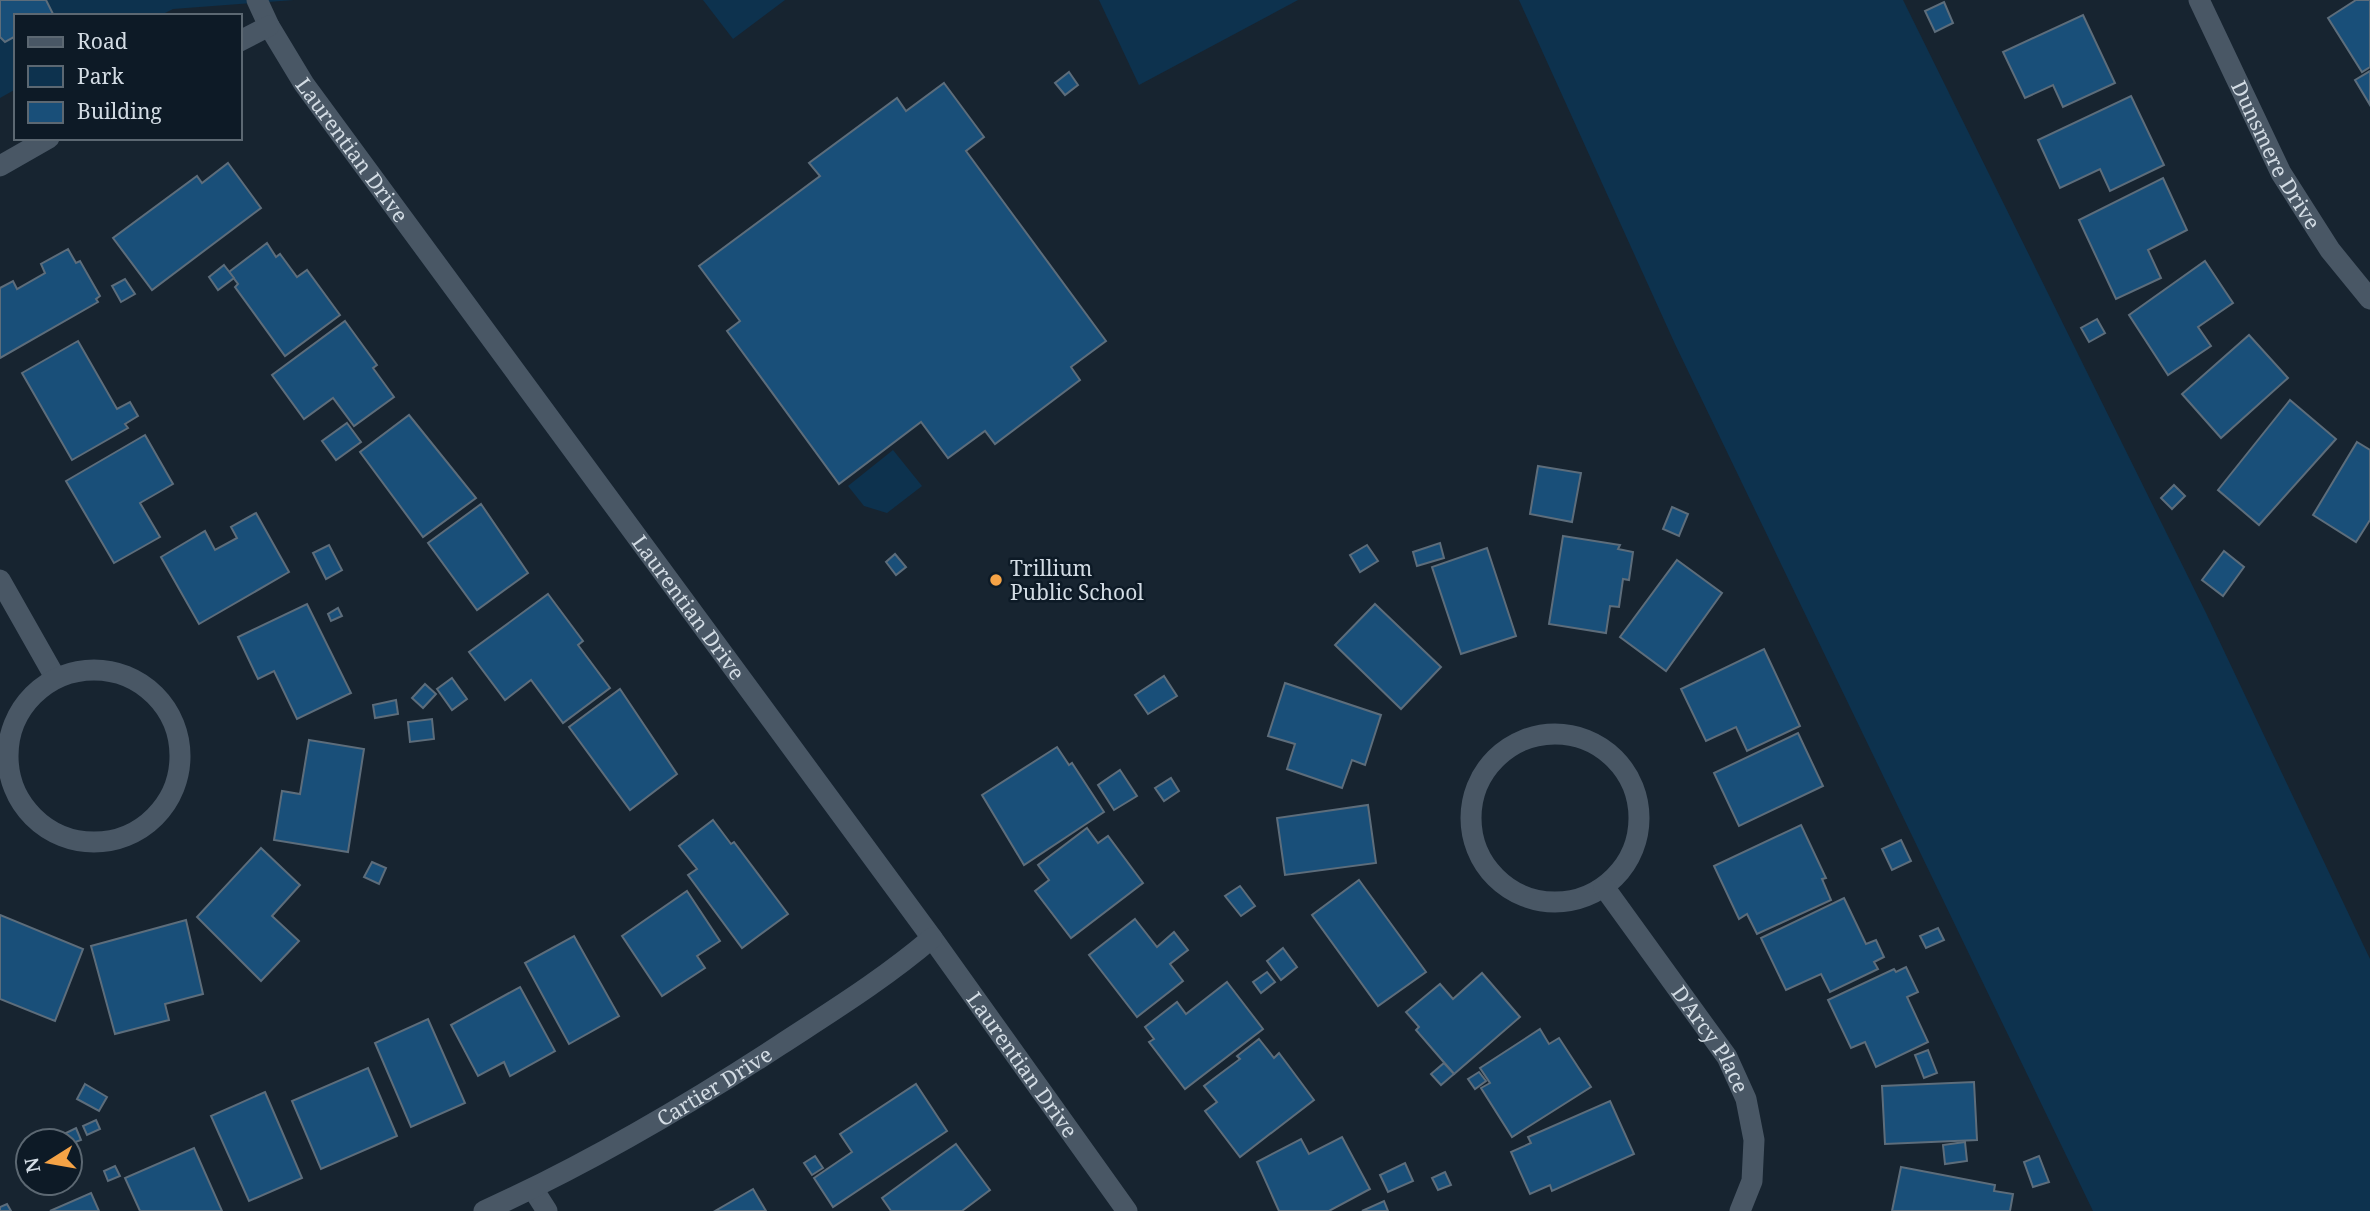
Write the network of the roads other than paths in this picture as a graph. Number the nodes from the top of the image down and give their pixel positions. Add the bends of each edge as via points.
1 (257, 0) edge
2 (2199, 0) edge
3 (269, 26) junction
4 (242, 40) edge
5 (46, 140) edge
6 (0, 166) edge
7 (2370, 299) edge
8 (0, 580) edge
9 (55, 677) junction
10 (1604, 887) junction
11 (932, 938) junction
12 (533, 1189) junction
13 (484, 1211) edge
14 (547, 1211) edge
15 (1127, 1211) edge
16 (1740, 1211) edge

1 - 3 street, Laurentian Drive
2 - 7 street, Dunsmere Drive via 2281,173 2330,250
3 - 4 street
3 - 11 street, Laurentian Drive via 304,84
5 - 6 street
8 - 9 street
9 - 9 street via 31,695 14,720 7,765 14,790 30,815 53,832 90,842 127,836 156,816 178,777 180,747 171,716 153,692 107,670 77,670
10 - 10 street via 1624,866 1636,839 1639,818 1634,789 1622,767 1600,747 1566,734 1536,736 1514,744 1491,763 1475,792 1470,821 1478,853 1495,877 1528,898 1557,902 1585,897
10 - 16 street, D'Arcy Place via 1727,1056 1746,1099 1754,1140 1752,1181
11 - 12 street, Cartier Drive via 880,981 681,1110
11 - 15 street, Laurentian Drive
12 - 13 street, Cartier Drive
12 - 14 street

